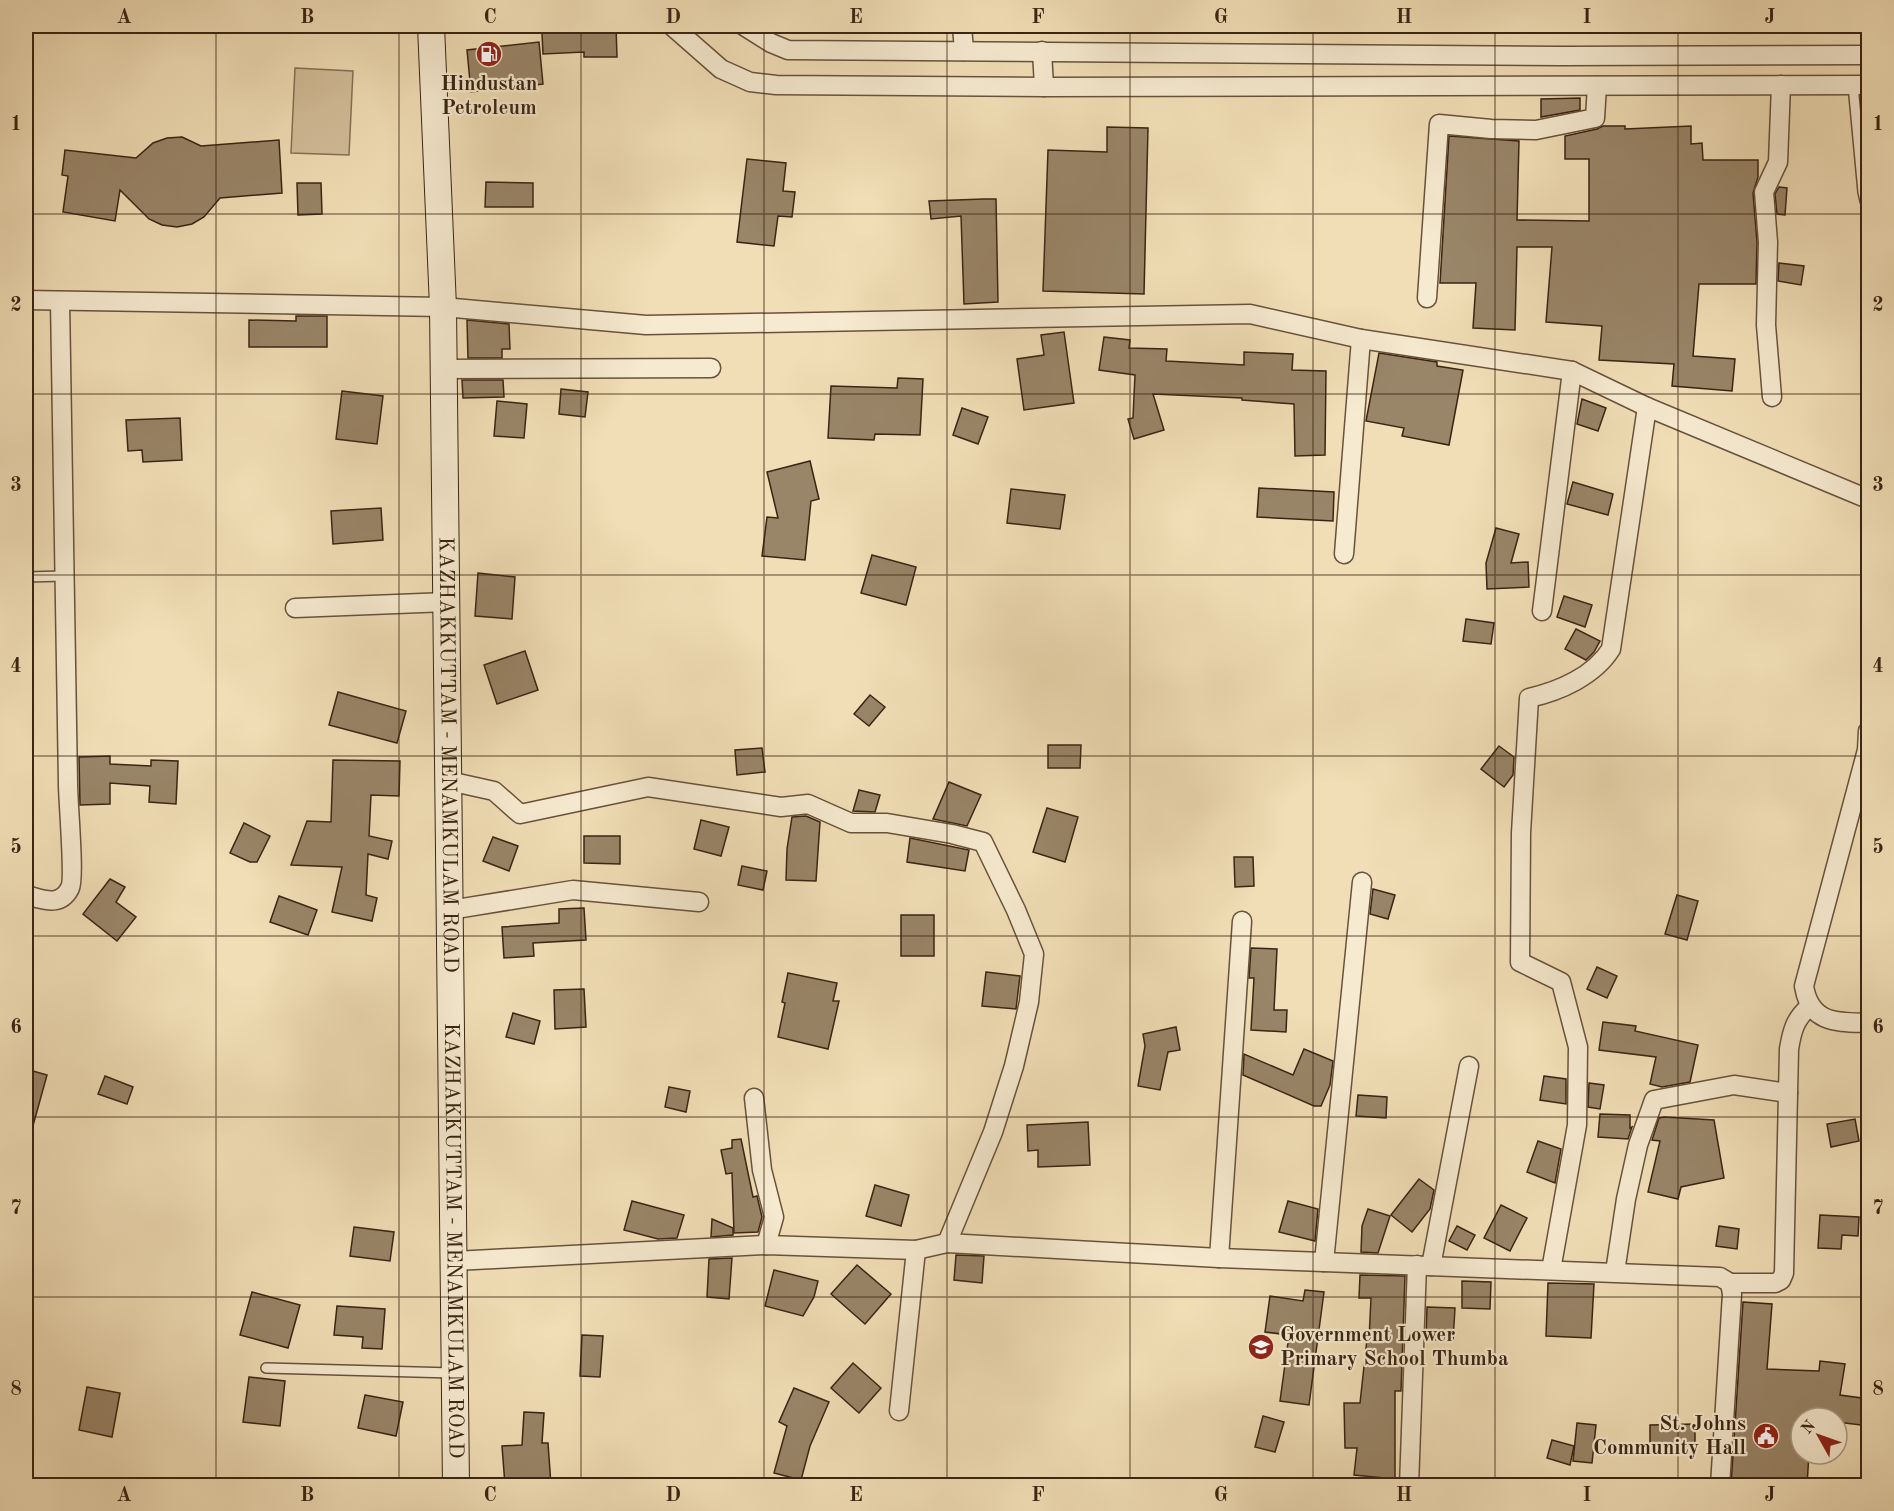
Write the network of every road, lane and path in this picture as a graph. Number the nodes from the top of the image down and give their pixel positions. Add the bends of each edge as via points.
1 (431, 26) edge
2 (672, 26) edge
3 (744, 26) edge
4 (962, 26) edge
5 (964, 51) junction
6 (1042, 51) junction
7 (1869, 55) edge
8 (1562, 56) junction
9 (1781, 85) junction
10 (1861, 85) edge
11 (1561, 86) junction
12 (1597, 86) junction
13 (1044, 87) junction
14 (1869, 206) edge
15 (1426, 298) dead end
16 (26, 300) edge
17 (60, 301) junction
18 (443, 307) junction
19 (1361, 339) junction
20 (711, 368) dead end
21 (444, 369) junction
22 (1572, 371) junction
23 (1772, 397) dead end
24 (1647, 407) junction
25 (1868, 498) edge
26 (1344, 554) dead end
27 (63, 576) junction
28 (26, 577) edge
29 (447, 602) junction
30 (294, 608) dead end
31 (1542, 611) dead end
32 (1869, 731) edge
33 (448, 781) junction
34 (1362, 882) dead end
35 (26, 895) edge
36 (699, 902) dead end
37 (450, 910) junction
38 (1242, 921) dead end
39 (1809, 1006) junction
40 (1869, 1023) edge
41 (1468, 1066) dead end
42 (1788, 1093) junction
43 (754, 1098) dead end
44 (947, 1243) junction
45 (766, 1245) junction
46 (916, 1250) junction
47 (1219, 1258) junction
48 (454, 1262) junction
49 (1324, 1262) junction
50 (1424, 1265) junction
51 (1551, 1270) junction
52 (1615, 1272) junction
53 (1730, 1283) junction
54 (266, 1368) dead end
55 (455, 1374) junction
56 (898, 1411) dead end
57 (456, 1485) edge
58 (1409, 1485) edge
59 (1720, 1485) edge

1 - 18 main road, KAZHAKKUTTAM - MENAMKULAM ROAD
2 - 13 street via 721,69 750,82
3 - 5 street via 788,50
4 - 5 street
5 - 6 street
6 - 8 street
6 - 13 street
7 - 8 street
8 - 11 street
9 - 10 street
9 - 12 street
9 - 23 street via 1778,162 1764,192 1768,242 1766,325
10 - 14 lane via 1863,192
11 - 12 street
11 - 13 street
12 - 15 street via 1595,118 1536,130 1439,124
16 - 17 street
17 - 18 street
17 - 27 street
18 - 19 street via 646,325 1250,314
18 - 21 main road, KAZHAKKUTTAM - MENAMKULAM ROAD
19 - 22 street
19 - 26 street
20 - 21 street
21 - 29 main road, KAZHAKKUTTAM - MENAMKULAM ROAD
22 - 24 street
22 - 31 street
24 - 25 street
24 - 51 street via 1611,650 1592,671 1549,693 1529,698 1521,833 1520,962 1561,982 1578,1047 1577,1125
27 - 28 lane
27 - 35 street via 71,886 66,895 56,900
29 - 30 street
29 - 33 main road, KAZHAKKUTTAM - MENAMKULAM ROAD
32 - 39 street via 1804,986
33 - 37 main road, KAZHAKKUTTAM - MENAMKULAM ROAD
33 - 44 street via 494,791 520,814 648,787 781,807 808,804 851,823 887,823 983,842 1034,954 1029,1002 1014,1066 993,1132
34 - 49 street
36 - 37 street via 573,890
37 - 48 main road, KAZHAKKUTTAM - MENAMKULAM ROAD
38 - 47 street
39 - 40 street via 1834,1022
39 - 42 street via 1798,1016 1791,1033
41 - 50 street
42 - 52 street via 1734,1085 1654,1100 1638,1145
42 - 53 street via 1784,1273 1775,1283
43 - 45 street via 762,1170 774,1217
44 - 46 street
44 - 47 street
45 - 46 street
45 - 48 street
46 - 56 street
47 - 49 street
48 - 55 main road, KAZHAKKUTTAM - MENAMKULAM ROAD
49 - 50 street
50 - 51 street
50 - 58 street
51 - 52 street
52 - 53 street via 1712,1276
53 - 59 street
54 - 55 lane
55 - 57 main road, KAZHAKKUTTAM - MENAMKULAM ROAD

